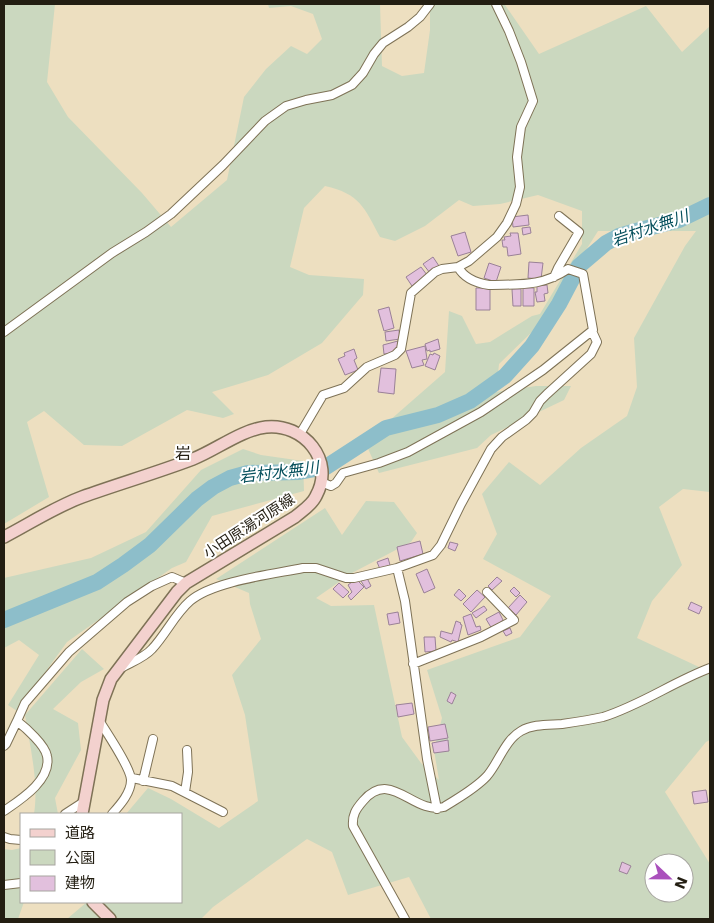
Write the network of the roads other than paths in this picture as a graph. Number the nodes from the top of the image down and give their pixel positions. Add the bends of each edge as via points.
1 (430, 4) edge
2 (496, 4) edge
3 (559, 216) dead end
4 (458, 267) junction
5 (554, 278) junction
6 (592, 331) junction
7 (4, 332) edge
8 (300, 434) junction
9 (322, 479) junction
10 (4, 537) edge
11 (396, 568) junction
12 (186, 583) junction
13 (487, 592) dead end
14 (413, 664) junction
15 (710, 668) edge
16 (116, 671) junction
17 (18, 720) junction
18 (99, 720) junction
19 (153, 739) dead end
20 (4, 746) edge
21 (187, 750) dead end
22 (132, 778) junction
23 (143, 781) junction
24 (185, 792) junction
25 (85, 801) junction
26 (437, 809) junction
27 (4, 811) edge
28 (223, 812) dead end
29 (67, 813) edge
30 (82, 813) edge
31 (113, 813) edge
32 (4, 837) edge
33 (20, 840) edge
34 (20, 883) edge
35 (4, 885) edge
36 (94, 903) edge
37 (110, 919) edge
38 (405, 919) edge

1 - 7 street via 420,17 384,43 352,86 332,95 286,106 259,127 171,214 104,258
2 - 4 street via 521,62 533,101 521,127 520,187 516,204 497,237 482,252
3 - 5 street via 579,232
4 - 5 street via 466,277 489,285 539,283
4 - 8 street via 435,272 411,294 401,348 395,355 367,368 344,388 323,395
5 - 6 street via 568,269 583,274
6 - 9 street via 514,390 436,437 408,452 343,473 331,486
6 - 11 street via 597,342 591,354 540,401 526,420 491,449 433,555
8 - 9 main road via 319,458
8 - 10 main road via 288,429 264,427 194,459 80,498
9 - 12 main road, 小田原湯河原線 via 316,497 295,517
11 - 14 street via 405,600
11 - 16 street via 354,578 304,568 208,591 182,609 151,650
12 - 16 main road, 小田原湯河原線
12 - 17 street via 172,577 127,602 69,652 25,703
13 - 14 street via 514,620
14 - 26 street
15 - 26 street via 640,703 603,716 522,730 512,738 485,778 454,801
16 - 18 main road, 小田原湯河原線 via 103,700
17 - 20 street
17 - 27 street via 47,754 47,762 30,793
18 - 22 street
18 - 25 main road, 小田原湯河原線
19 - 23 street
21 - 24 street
22 - 23 street
22 - 31 street via 130,789
23 - 24 street via 172,786
24 - 28 street
25 - 29 street
25 - 30 main road, 小田原湯河原線
26 - 38 street via 387,788 368,795 352,817 356,833
32 - 33 street
34 - 35 street
36 - 37 main road

